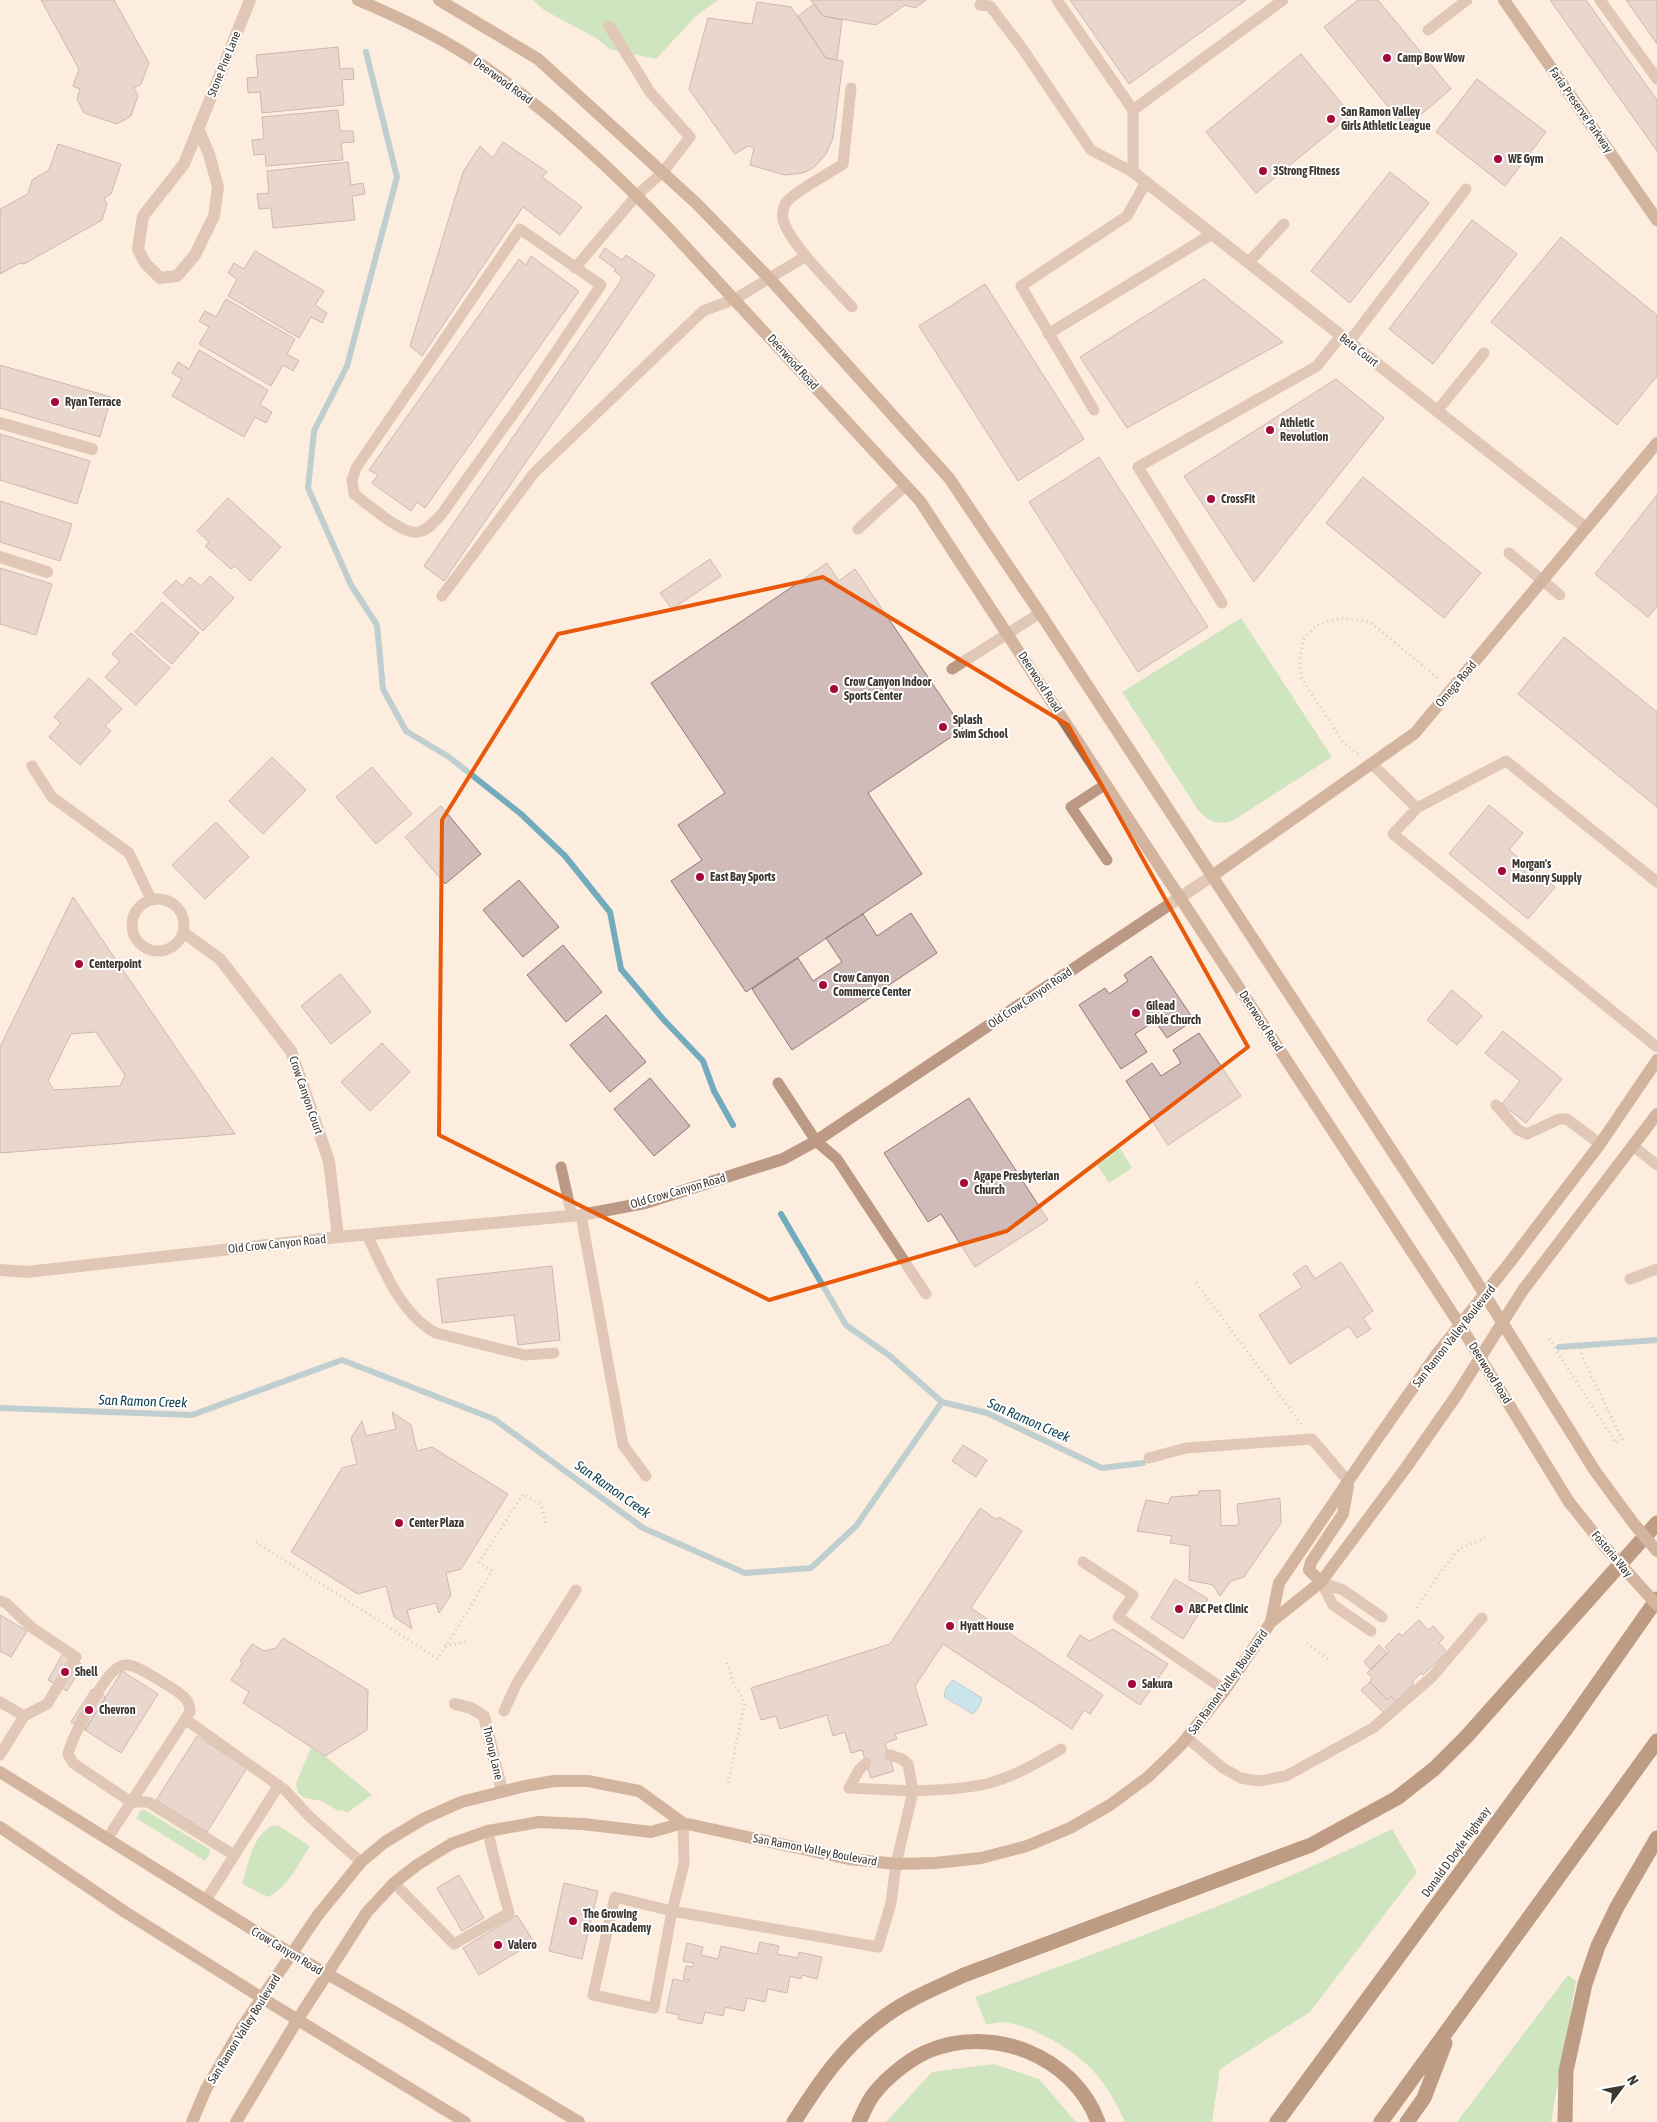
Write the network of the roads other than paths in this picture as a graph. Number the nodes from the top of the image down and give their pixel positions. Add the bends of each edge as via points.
1 (250, 0) edge
2 (358, 0) edge
3 (439, 0) edge
4 (1056, 0) edge
5 (1283, 0) edge
6 (1467, 0) edge
7 (1504, 0) edge
8 (1600, 0) edge
9 (980, 5) dead end
10 (609, 26) dead end
11 (1428, 30) dead end
12 (1657, 79) edge
13 (851, 88) dead end
14 (1133, 110) junction
15 (198, 128) junction
16 (663, 172) junction
17 (1133, 172) junction
18 (1146, 182) junction
19 (1466, 189) dead end
20 (637, 195) junction
21 (1657, 220) edge
22 (1284, 224) dead end
23 (1212, 234) junction
24 (806, 256) junction
25 (1248, 263) junction
26 (575, 268) junction
27 (770, 279) junction
28 (735, 299) junction
29 (852, 307) dead end
30 (1048, 334) junction
31 (1345, 339) junction
32 (1484, 353) dead end
33 (1094, 410) dead end
34 (1437, 411) junction
35 (0, 423) edge
36 (1657, 443) edge
37 (92, 449) dead end
38 (905, 486) junction
39 (1586, 528) junction
40 (858, 529) dead end
41 (1509, 553) dead end
42 (0, 557) edge
43 (46, 572) dead end
44 (1542, 580) junction
45 (1560, 595) dead end
46 (442, 596) dead end
47 (1222, 603) dead end
48 (1040, 613) junction
49 (1007, 632) junction
50 (952, 669) dead end
51 (1372, 764) junction
52 (32, 766) dead end
53 (1106, 784) junction
54 (1417, 808) junction
55 (1107, 860) dead end
56 (1212, 876) junction
57 (1657, 882) edge
58 (1180, 896) junction
59 (151, 900) junction
60 (184, 933) junction
61 (1657, 1046) edge
62 (1657, 1060) edge
63 (778, 1083) dead end
64 (1496, 1105) dead end
65 (1657, 1114) edge
66 (816, 1141) junction
67 (1600, 1144) junction
68 (1632, 1146) junction
69 (1657, 1165) edge
70 (561, 1167) dead end
71 (576, 1216) junction
72 (367, 1235) junction
73 (338, 1237) junction
74 (1657, 1269) edge
75 (0, 1270) edge
76 (1630, 1279) dead end
77 (926, 1294) dead end
78 (1485, 1295) junction
79 (1502, 1322) junction
80 (1460, 1325) junction
81 (554, 1353) dead end
82 (1480, 1357) junction
83 (1149, 1458) dead end
84 (646, 1476) dead end
85 (1348, 1481) junction
86 (1569, 1502) joint
87 (1657, 1523) edge
88 (1657, 1551) edge
89 (1083, 1562) dead end
90 (1320, 1582) junction
91 (576, 1590) dead end
92 (1657, 1599) edge
93 (0, 1601) edge
94 (1657, 1605) edge
95 (1382, 1617) dead end
96 (1482, 1618) dead end
97 (1271, 1622) junction
98 (1371, 1631) dead end
99 (1225, 1690) junction
100 (0, 1702) edge
101 (455, 1704) dead end
102 (504, 1711) dead end
103 (187, 1715) junction
104 (24, 1716) junction
105 (1187, 1738) junction
106 (1657, 1741) edge
107 (1061, 1750) dead end
108 (0, 1755) edge
109 (890, 1756) dead end
110 (866, 1763) dead end
111 (0, 1772) edge
112 (278, 1785) junction
113 (502, 1791) junction
114 (913, 1791) junction
115 (130, 1802) junction
116 (683, 1823) junction
117 (0, 1827) edge
118 (488, 1831) junction
119 (1657, 1838) edge
120 (107, 1839) junction
121 (234, 1855) junction
122 (361, 1862) junction
123 (896, 1864) junction
124 (394, 1883) junction
125 (206, 1900) junction
126 (672, 1911) junction
127 (292, 1954) junction
128 (328, 1975) junction
129 (262, 1998) junction
130 (298, 2020) junction
131 (1454, 2022) junction
132 (192, 2122) edge
133 (236, 2122) edge
134 (465, 2122) edge
135 (579, 2122) edge
136 (794, 2122) edge
137 (858, 2122) edge
138 (1098, 2122) edge
139 (1277, 2122) edge
140 (1380, 2122) edge
141 (1407, 2122) edge
142 (1565, 2122) edge

1 - 15 street, Stone Pine Lane
2 - 20 street, Deerwood Road via 398,17 469,56 567,129
3 - 16 street via 538,59
4 - 14 lane
5 - 14 lane
6 - 11 lane
7 - 21 street, Faria Preserve Parkway
8 - 12 lane
9 - 17 lane via 990,6 1007,26 1090,150
10 - 16 lane via 650,92 690,137
13 - 24 lane via 843,164 785,204 782,217
14 - 17 lane
15 - 15 street, Stone Pine Lane via 218,187 214,216 195,256 177,276 160,278 145,263 138,249 143,216 184,164
16 - 20 lane
16 - 27 street
17 - 18 street, Beta Court
18 - 23 street, Beta Court
18 - 30 lane via 1128,216 1021,286
19 - 31 lane
20 - 26 lane
20 - 28 street, Deerwood Road
22 - 25 lane
23 - 25 street, Beta Court
23 - 30 lane
24 - 27 lane
24 - 29 lane
25 - 31 street, Beta Court
26 - 26 lane via 601,285 441,515 417,533 403,530 354,494 352,480 356,468 520,229
27 - 28 lane
27 - 48 street via 949,478
28 - 38 street, Deerwood Road
28 - 46 lane via 703,311 534,473
30 - 33 lane
31 - 34 street, Beta Court
31 - 47 lane via 1317,366 1138,468
32 - 34 lane
34 - 39 street, Beta Court
35 - 37 street
36 - 39 street, Omega Road
38 - 40 lane
38 - 49 street, Deerwood Road via 920,501
39 - 44 street, Omega Road
41 - 44 lane
42 - 43 street
44 - 45 lane
44 - 51 street, Omega Road via 1415,733
48 - 49 lane
48 - 56 street
49 - 50 lane
49 - 53 street, Deerwood Road
51 - 54 lane
51 - 56 street, Omega Road
52 - 59 lane via 52,797 129,853
53 - 55 lane via 1071,807
53 - 58 street, Deerwood Road
54 - 57 lane via 1506,761
54 - 61 lane via 1393,834
56 - 58 street, Old Crow Canyon Road
56 - 78 street
58 - 66 street, Old Crow Canyon Road
58 - 80 street, Deerwood Road
59 - 60 lane via 167,900 180,910
59 - 60 lane via 144,903 134,916 132,924 138,941 144,947 160,951 174,946
60 - 73 street, Crow Canyon Court via 220,959 291,1051 328,1161
62 - 67 street, San Ramon Valley Boulevard
63 - 66 lane
64 - 67 lane via 1518,1130 1527,1134 1559,1119 1567,1119
65 - 68 street, San Ramon Valley Boulevard
66 - 71 street, Old Crow Canyon Road via 783,1159 645,1203
66 - 77 lane via 837,1159
67 - 78 street, San Ramon Valley Boulevard
68 - 69 lane
68 - 79 street, San Ramon Valley Boulevard
70 - 71 lane
71 - 72 street, Old Crow Canyon Road
71 - 84 lane via 624,1445
72 - 73 street, Old Crow Canyon Road
72 - 81 lane via 393,1288 424,1327 436,1333 525,1355
73 - 75 street, Old Crow Canyon Road via 27,1272
74 - 76 lane
78 - 79 street
78 - 80 street, San Ramon Valley Boulevard
79 - 82 street, San Ramon Valley Boulevard
79 - 88 street, bridge via 1595,1471
80 - 82 street, Deerwood Road
80 - 85 street, San Ramon Valley Boulevard
82 - 86 street, Deerwood Road
82 - 90 street, San Ramon Valley Boulevard via 1405,1469
83 - 85 lane via 1186,1448 1312,1439
85 - 90 street via 1343,1514 1311,1562 1309,1570
85 - 97 street, San Ramon Valley Boulevard via 1279,1583
86 - 94 street, Fostoria Way, bridge
87 - 136 highway via 1467,1736 1434,1769 1397,1798 1311,1845 964,1974 921,1994 880,2019 845,2050 814,2089
89 - 99 lane via 1133,1595 1118,1617
90 - 95 lane via 1343,1590
90 - 97 street, San Ramon Valley Boulevard
90 - 98 lane via 1333,1605
91 - 102 lane via 517,1684
92 - 139 highway, Donald D Doyle Highway via 1568,1726
93 - 104 lane via 31,1627 76,1657 47,1704
96 - 105 lane via 1432,1677 1373,1728 1286,1776 1259,1781 1241,1778 1223,1768
97 - 99 street, San Ramon Valley Boulevard
99 - 105 street, San Ramon Valley Boulevard
100 - 104 lane
101 - 113 street, Thorup Lane via 484,1716
103 - 112 lane
103 - 115 lane
103 - 115 lane via 189,1703 182,1695 134,1666 121,1666 115,1670 98,1692 68,1754 73,1763
104 - 108 lane
105 - 123 street, San Ramon Valley Boulevard via 1148,1777 1110,1806 1062,1832 982,1858
106 - 131 highway
107 - 114 lane via 991,1782 953,1790
109 - 114 lane via 908,1764
110 - 114 lane via 849,1788
111 - 120 street, Crow Canyon Road
112 - 121 lane
112 - 122 lane
113 - 116 street, San Ramon Valley Boulevard via 554,1781 588,1781 639,1791
113 - 122 street, San Ramon Valley Boulevard via 461,1802 423,1819
114 - 123 lane
115 - 120 lane
115 - 121 lane via 148,1802
116 - 118 street, San Ramon Valley Boulevard via 650,1832 539,1822
116 - 123 street, San Ramon Valley Boulevard via 849,1859
116 - 126 lane via 684,1864
117 - 129 street via 125,1912
118 - 124 street, San Ramon Valley Boulevard via 451,1844 417,1864
118 - 124 lane via 509,1913 454,1944
119 - 142 highway via 1617,1907 1598,1946 1585,1984 1566,2071
120 - 125 street, Crow Canyon Road
121 - 125 lane
122 - 127 street, San Ramon Valley Boulevard via 318,1915
123 - 126 lane via 891,1903 878,1947
124 - 128 street, San Ramon Valley Boulevard via 367,1912
125 - 127 street, Crow Canyon Road
126 - 126 lane via 615,1897 593,1995 654,2008
127 - 128 street, Crow Canyon Road
127 - 129 street, San Ramon Valley Boulevard
128 - 130 street, San Ramon Valley Boulevard
128 - 135 street, Crow Canyon Road
129 - 130 street
129 - 132 street, San Ramon Valley Boulevard via 206,2089
130 - 133 street, San Ramon Valley Boulevard
130 - 134 street
131 - 140 highway
131 - 141 highway via 1424,2098
137 - 138 highway via 873,2095 896,2071 926,2052 962,2042 1004,2043 1039,2056 1070,2076 1092,2105

